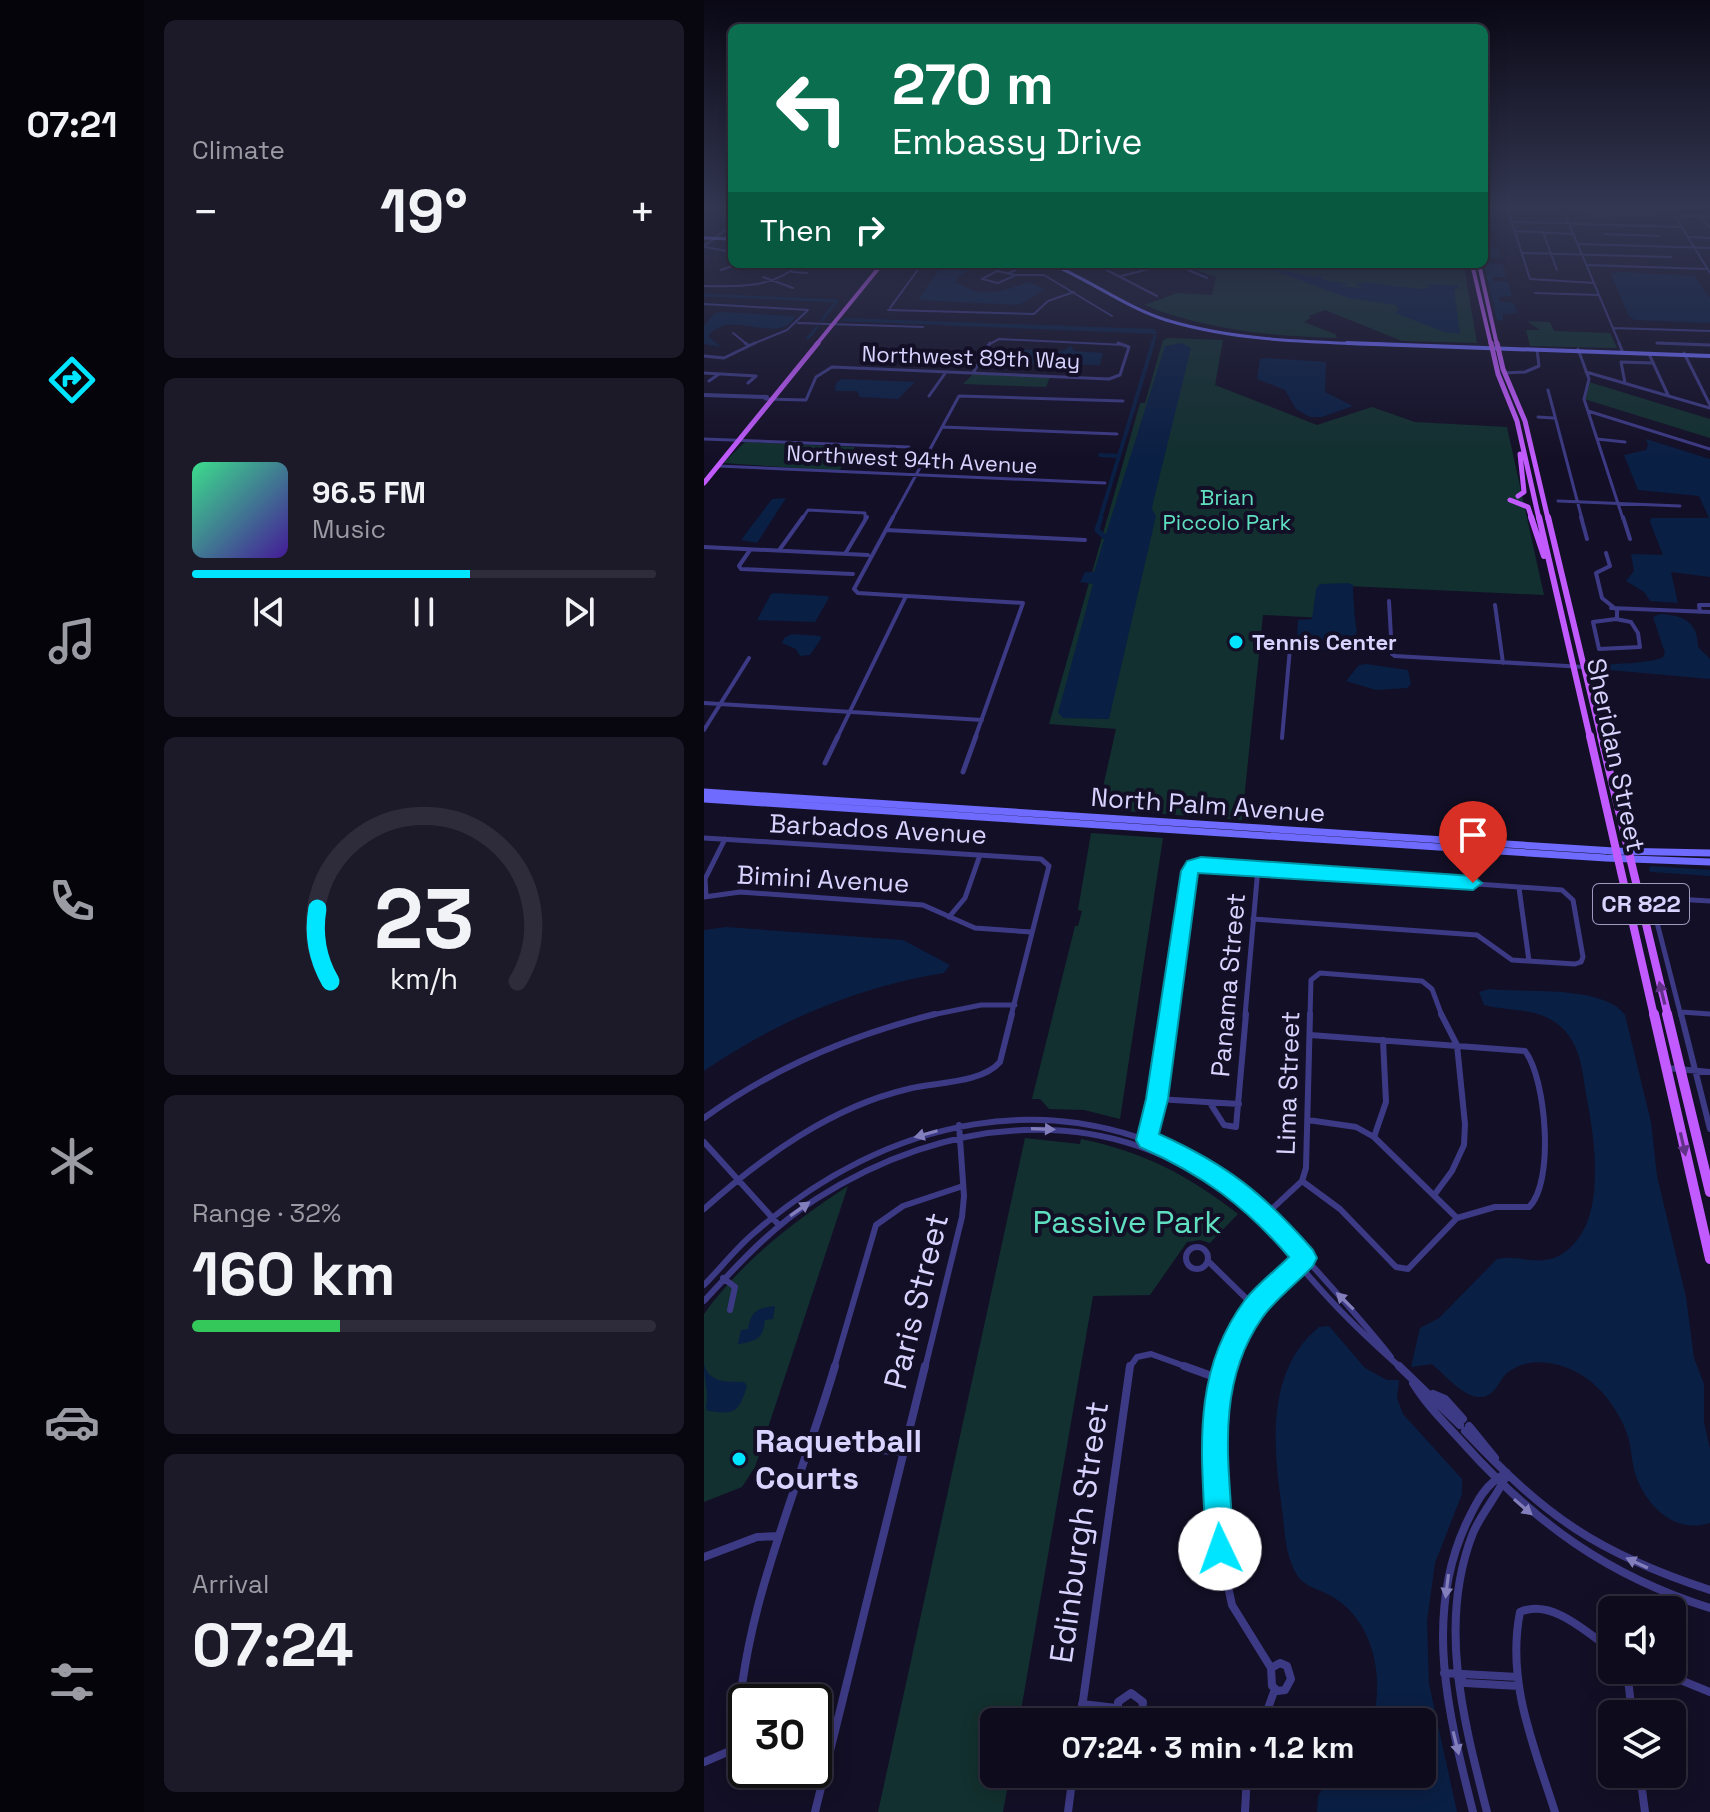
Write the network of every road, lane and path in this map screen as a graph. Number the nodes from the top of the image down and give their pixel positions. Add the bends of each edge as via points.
1 (857, 292) edge
2 (902, 292) edge
3 (1075, 292) joint
4 (1107, 292) edge
5 (1115, 292) edge
6 (1149, 292) edge
7 (1478, 292) edge
8 (1485, 292) edge
9 (1598, 292) edge
10 (1535, 293) dead end
11 (1599, 295) junction
12 (1157, 296) dead end
13 (704, 304) edge
14 (1112, 316) dead end
15 (797, 322) junction
16 (830, 324) junction
17 (923, 327) dead end
18 (1613, 328) junction
19 (1704, 331) junction
20 (1710, 331) edge
21 (733, 333) dead end
22 (1657, 343) dead end
23 (1710, 343) edge
24 (749, 345) junction
25 (1490, 347) junction
26 (1498, 348) junction
27 (1537, 350) junction
28 (1579, 350) junction
29 (1623, 352) junction
30 (1649, 354) junction
31 (1684, 354) junction
32 (1710, 355) edge
33 (704, 356) edge
34 (1653, 363) junction
35 (946, 372) junction
36 (1586, 372) junction
37 (704, 373) edge
38 (973, 373) junction
39 (1504, 373) junction
40 (720, 374) junction
41 (709, 381) dead end
42 (1699, 382) junction
43 (748, 383) dead end
44 (1625, 383) junction
45 (1710, 383) edge
46 (1548, 390) dead end
47 (704, 395) edge
48 (1668, 395) junction
49 (929, 396) dead end
50 (769, 398) junction
51 (1123, 401) dead end
52 (1710, 406) edge
53 (1588, 411) junction
54 (1538, 417) dead end
55 (1553, 418) junction
56 (942, 427) junction
57 (1117, 434) dead end
58 (1521, 437) junction
59 (704, 439) edge
60 (1597, 439) junction
61 (734, 440) junction
62 (1625, 442) dead end
63 (909, 447) dead end
64 (1710, 449) edge
65 (718, 466) junction
66 (704, 474) edge
67 (915, 475) junction
68 (704, 483) edge
69 (1105, 483) dead end
70 (1518, 496) dead end
71 (1510, 500) dead end
72 (1558, 501) dead end
73 (1576, 501) junction
74 (1619, 503) junction
75 (1680, 506) dead end
76 (886, 530) junction
77 (1587, 539) dead end
78 (1630, 539) dead end
79 (1085, 540) dead end
80 (704, 547) edge
81 (751, 549) junction
82 (780, 550) junction
83 (1606, 553) dead end
84 (845, 554) junction
85 (868, 555) dead end
86 (853, 574) dead end
87 (1555, 585) junction
88 (906, 596) junction
89 (1389, 601) dead end
90 (1495, 605) dead end
91 (1710, 605) edge
92 (1611, 608) junction
93 (1700, 612) junction
94 (1710, 612) edge
95 (1616, 619) junction
96 (1290, 648) dead end
97 (749, 658) dead end
98 (1503, 663) junction
99 (1575, 667) junction
100 (1584, 667) junction
101 (704, 703) edge
102 (720, 704) junction
103 (850, 712) junction
104 (982, 720) junction
105 (704, 730) edge
106 (1282, 738) dead end
107 (825, 763) dead end
108 (963, 772) dead end
109 (704, 792) edge
110 (704, 799) edge
111 (759, 799) junction
112 (704, 838) edge
113 (725, 839) junction
114 (1627, 849) junction
115 (1710, 853) edge
116 (980, 855) junction
117 (1615, 855) junction
118 (1630, 859) junction
119 (1710, 862) edge
120 (1258, 868) junction
121 (1519, 888) junction
122 (705, 896) edge
123 (1710, 901) edge
124 (949, 917) junction
125 (1253, 919) junction
126 (1031, 932) junction
127 (1529, 961) junction
128 (1015, 1005) junction
129 (1681, 1012) junction
130 (1710, 1014) edge
131 (1310, 1035) junction
132 (1383, 1040) junction
133 (1457, 1045) junction
134 (1666, 1068) junction
135 (1681, 1069) junction
136 (1695, 1070) junction
137 (1710, 1072) edge
138 (1157, 1099) junction
139 (1210, 1103) junction
140 (1239, 1104) junction
141 (704, 1118) edge
142 (1308, 1120) junction
143 (959, 1125) junction
144 (1710, 1129) edge
145 (960, 1136) junction
146 (1374, 1137) junction
147 (704, 1142) edge
148 (1145, 1143) junction
149 (736, 1179) junction
150 (1302, 1181) junction
151 (963, 1186) junction
152 (1710, 1192) edge
153 (1435, 1194) junction
154 (704, 1209) edge
155 (1267, 1214) junction
156 (772, 1218) junction
157 (1457, 1218) junction
158 (1259, 1221) junction
159 (778, 1224) junction
160 (1305, 1258) junction
161 (1710, 1259) edge
162 (1208, 1261) dead end
163 (1297, 1265) junction
164 (723, 1278) junction
165 (704, 1285) edge
166 (704, 1301) edge
167 (1255, 1307) junction
168 (730, 1310) dead end
169 (1395, 1361) junction
170 (1410, 1378) junction
171 (1220, 1379) junction
172 (811, 1444) junction
173 (903, 1452) junction
174 (1507, 1473) junction
175 (1492, 1478) junction
176 (1502, 1487) junction
177 (779, 1536) junction
178 (704, 1557) edge
179 (1710, 1590) edge
180 (1710, 1608) edge
181 (1598, 1641) edge
182 (1271, 1668) junction
183 (1444, 1673) junction
184 (1457, 1675) junction
185 (1518, 1681) junction
186 (1686, 1682) edge
187 (740, 1684) edge
188 (1275, 1689) junction
189 (1710, 1692) edge
190 (1082, 1704) junction
191 (1082, 1708) edge
192 (1116, 1708) joint
193 (1144, 1708) edge
194 (1268, 1708) edge
195 (832, 1721) edge
196 (836, 1721) junction
197 (728, 1752) edge
198 (704, 1762) edge
199 (1071, 1788) edge
200 (1246, 1788) edge
201 (1642, 1788) edge
202 (815, 1812) edge
203 (1068, 1812) edge
204 (1245, 1812) edge
205 (1473, 1812) edge
206 (1487, 1812) edge
207 (1555, 1812) edge
208 (1645, 1812) edge

1 - 16 main road
2 - 3 street via 889,309 1034,314 1048,301
3 - 14 street
4 - 25 main road via 1140,310 1216,332 1279,340
5 - 25 main road via 1148,309 1218,329 1273,337
6 - 12 street
7 - 25 main road, Sheridan Street / CR 822
8 - 26 main road, Sheridan Street / CR 822
9 - 11 street
10 - 11 street
11 - 18 street
13 - 15 street via 807,309
15 - 16 street
15 - 24 street via 784,333
16 - 17 street
16 - 50 main road
18 - 19 street
18 - 29 street
19 - 20 street
19 - 23 street
21 - 24 street
22 - 23 street
24 - 33 street via 731,357
25 - 26 main road
25 - 58 main road, Sheridan Street / CR 822
26 - 27 main road
26 - 28 main road
26 - 39 main road, Sheridan Street / CR 822
27 - 28 main road
27 - 39 street via 1539,366
28 - 29 main road
28 - 36 street
29 - 30 main road
29 - 31 main road
30 - 31 main road
30 - 34 street
31 - 32 main road
31 - 42 street
34 - 44 street via 1621,362
34 - 48 street
35 - 38 street, Northwest 89th Way
35 - 49 street
35 - 50 street, Northwest 89th Way via 825,368 810,385 808,398
36 - 44 street
36 - 53 street via 1589,382 1583,395
37 - 40 street
38 - 38 street, Northwest 89th Way via 996,339 1129,347 1116,377
39 - 100 main road, Sheridan Street / CR 822 via 1525,421
40 - 41 street
40 - 43 street via 756,376
42 - 45 street
42 - 52 street
44 - 48 street
46 - 55 street
47 - 50 street
48 - 52 street
50 - 61 main road
51 - 56 street via 959,396
53 - 60 street
53 - 64 street
54 - 55 street
55 - 73 street
56 - 57 street
56 - 67 street
58 - 70 main road via 1524,492
58 - 87 main road, Sheridan Street / CR 822
59 - 61 street
60 - 62 street
60 - 74 street
61 - 63 street
61 - 65 main road
61 - 66 main road
65 - 67 street, Northwest 94th Avenue
65 - 68 main road
67 - 69 street, Northwest 94th Avenue
67 - 76 street
71 - 87 main road via 1528,507
72 - 73 street
73 - 74 street
73 - 77 street
74 - 75 street
74 - 78 street
76 - 79 street
76 - 88 street via 854,592
80 - 81 street
81 - 82 street
81 - 86 street via 741,569
82 - 84 street
82 - 84 street via 808,510 867,513
83 - 92 street via 1610,566 1596,573 1602,598
84 - 85 street
87 - 99 main road, Sheridan Street / CR 822
88 - 103 street
88 - 104 street via 1023,603
89 - 98 street via 1395,656
90 - 98 street
91 - 93 street via 1699,605
92 - 93 street
92 - 95 street
93 - 94 street
95 - 95 street via 1631,622 1640,647 1599,649 1593,622
96 - 106 street
97 - 102 street
98 - 99 street
99 - 100 street
99 - 117 main road, Sheridan Street / CR 822
100 - 114 main road, Sheridan Street / CR 822
101 - 102 street
102 - 103 street
102 - 105 street
103 - 104 street
103 - 107 street
104 - 108 street
109 - 111 main road, North Palm Avenue
110 - 111 main road, North Palm Avenue
111 - 117 main road, North Palm Avenue
112 - 113 street, Barbados Avenue
113 - 116 street, Barbados Avenue
113 - 122 street via 705,879
114 - 115 main road, North Palm Avenue
114 - 117 main road, North Palm Avenue
114 - 118 main road, Sheridan Street / CR 822
116 - 124 street via 965,898
116 - 126 street, Barbados Avenue via 1041,859 1047,864
117 - 118 main road, North Palm Avenue
117 - 134 main road, Sheridan Street / CR 822
118 - 119 main road, North Palm Avenue
135 -> 118 main road, Sheridan Street / CR 822
120 - 121 street
120 - 125 street, Panama Street
120 - 138 street via 1193,866 1189,871
121 - 127 street
121 - 127 street via 1569,893 1583,957 1581,962
122 - 124 street, Bimini Avenue via 740,892 896,902 923,905
123 - 129 street via 1654,900
124 - 126 street, Bimini Avenue via 975,928
125 - 127 street via 1477,935 1507,958
125 - 140 street, Panama Street
126 - 128 street
128 - 141 street via 979,1005 860,1035 769,1075
128 - 149 street via 995,1068 893,1093 840,1115
129 - 130 street
129 - 136 street
131 - 132 street
131 - 133 street, Lima Street via 1311,980 1320,973 1422,981
131 - 142 street, Lima Street
132 - 133 street
132 - 146 street via 1387,1099
133 - 153 street via 1464,1145
133 - 157 street via 1531,1054 1544,1136 1543,1169 1537,1197 1529,1207 1495,1207
134 - 135 street
134 -> 161 main road, Sheridan Street / CR 822
135 - 136 street
135 - 152 main road, Sheridan Street / CR 822
136 - 137 street
136 - 144 street
138 - 139 street
138 - 148 street
139 - 140 street
139 - 140 street via 1231,1128 1237,1124
142 - 146 street via 1356,1127
142 - 150 street, Lima Street
143 - 145 street, Paris Street
143 - 148 street via 1072,1121 1127,1132
143 -> 156 street via 921,1134 848,1166
145 -> 148 street via 1035,1128
145 - 151 street, Paris Street
159 -> 145 street via 889,1157
146 - 153 street
147 - 149 street
148 - 155 street via 1209,1169
148 - 158 street via 1228,1194
149 - 154 street
149 - 156 street
150 - 155 street, Lima Street
150 - 157 street via 1353,1220 1402,1269 1408,1269
151 - 172 street via 880,1219
151 - 173 street, Paris Street via 962,1217
153 - 157 street
155 - 158 street, Lima Street
155 - 160 street
156 - 159 street
156 - 165 street
158 - 163 street
159 - 164 street
160 - 163 street
169 -> 160 street
162 - 167 street
163 - 167 street
163 - 169 street
164 - 166 street
164 - 168 street via 735,1287
167 - 171 street via 1234,1340
169 - 170 street
170 - 174 street via 1464,1425
170 - 175 street
171 - 182 street via 1214,1441 1224,1573 1232,1605
171 - 190 street, Edinburgh Street via 1151,1354 1131,1361
172 - 173 street
172 - 177 street
173 - 196 street, Paris Street
174 - 175 street
174 - 176 street
179 -> 174 street via 1599,1546
175 - 176 street
175 -> 183 street via 1454,1553 1444,1618
176 -> 180 street via 1531,1515 1598,1562 1652,1589
176 - 184 street via 1474,1529 1461,1576 1455,1614
177 - 178 street via 757,1537
177 - 187 street
181 - 185 street via 1542,1607 1528,1606 1520,1612 1516,1631
182 - 188 street via 1269,1682
182 - 188 street via 1284,1664 1291,1674 1285,1690
183 - 184 street
183 -> 205 street
184 - 185 street via 1465,1683
184 - 206 street
185 - 207 street
186 - 189 street
188 - 194 street
190 - 191 street, Edinburgh Street
190 - 192 street
192 - 193 street via 1122,1697 1136,1694
195 - 196 street
196 - 202 street, Paris Street
197 - 198 street
199 - 203 street
200 - 204 street
201 - 208 street

